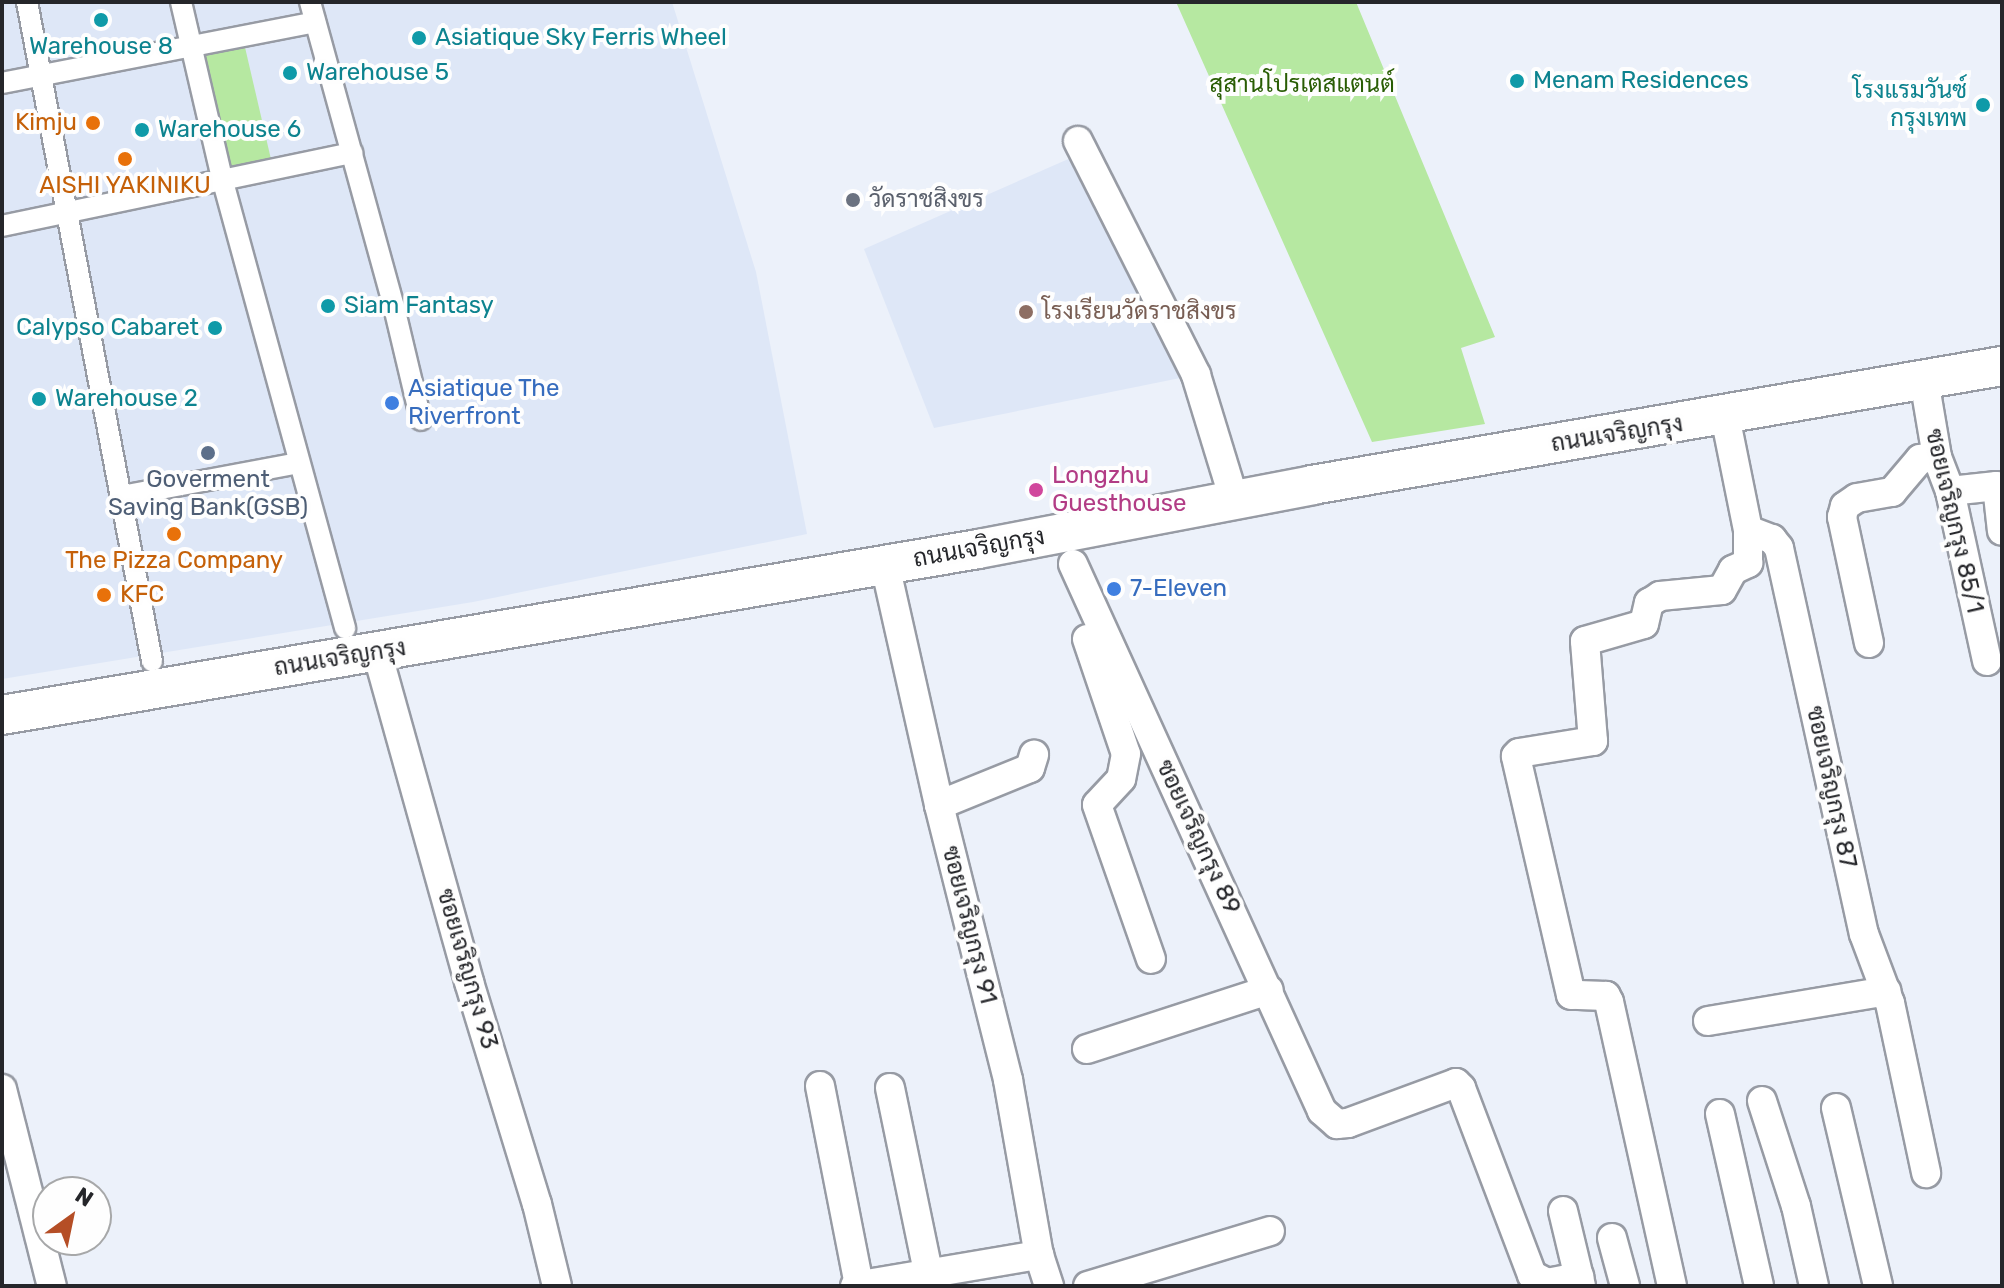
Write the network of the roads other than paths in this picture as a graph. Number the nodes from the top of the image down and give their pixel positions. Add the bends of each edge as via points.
1 (27, 2) edge
2 (181, 2) edge
3 (313, 12) edge
4 (193, 45) junction
5 (41, 77) junction
6 (2, 83) edge
7 (1078, 141) dead end
8 (352, 153) junction
9 (222, 178) junction
10 (66, 215) junction
11 (2, 226) edge
12 (2002, 366) edge
13 (1924, 380) junction
14 (1725, 416) junction
15 (421, 420) dead end
16 (1937, 457) junction
17 (299, 463) junction
18 (1950, 491) junction
19 (122, 496) junction
20 (1234, 499) junction
21 (1748, 530) junction
22 (2002, 531) edge
23 (1068, 548) junction
24 (885, 565) junction
25 (345, 629) dead end
26 (1869, 643) dead end
27 (377, 652) junction
28 (152, 661) dead end
29 (1987, 661) dead end
30 (2, 715) edge
31 (1034, 755) dead end
32 (939, 805) junction
33 (1151, 959) dead end
34 (1269, 990) junction
35 (1887, 991) junction
36 (1708, 1021) dead end
37 (1087, 1049) dead end
38 (820, 1086) dead end
39 (890, 1088) dead end
40 (2, 1089) edge
41 (1762, 1101) dead end
42 (1836, 1108) dead end
43 (1720, 1114) dead end
44 (1926, 1173) dead end
45 (1563, 1211) dead end
46 (1270, 1231) dead end
47 (1612, 1238) dead end
48 (1039, 1255) junction
49 (931, 1281) edge
50 (1580, 1282) edge
51 (52, 1286) edge
52 (557, 1286) edge
53 (857, 1286) edge
54 (1049, 1286) edge
55 (1088, 1286) edge
56 (1625, 1286) edge
57 (1672, 1286) edge
58 (1759, 1286) edge
59 (1814, 1286) edge
60 (1878, 1286) edge

1 - 5 street
2 - 4 street
3 - 4 street
3 - 8 street
4 - 5 street
4 - 9 street
5 - 6 street
5 - 10 street
7 - 20 street via 1196,375
8 - 9 street
8 - 15 street
9 - 10 street
9 - 17 street
10 - 11 street
10 - 19 street
12 - 13 main road, ถนนเจริญกรุง
13 - 14 main road, ถนนเจริญกรุง
13 - 16 street, ซอยเจริญกรุง 85/1
14 - 20 main road, ถนนเจริญกรุง
14 - 21 street
16 - 18 street, ซอยเจริญกรุง 85/1
16 - 26 street via 1920,459 1892,492 1857,498 1845,506 1842,517
17 - 19 street
17 - 25 street
18 - 22 street via 1997,486
18 - 29 street, ซอยเจริญกรุง 85/1
19 - 28 street
20 - 23 main road, ถนนเจริญกรุง
21 - 35 street, ซอยเจริญกรุง 87 via 1772,539 1779,548 1864,934
21 - 57 street via 1748,563 1733,570 1722,590 1660,596 1649,603 1644,624 1585,641 1593,741 1516,756 1571,995 1606,996 1609,1002
23 - 24 main road, ถนนเจริญกรุง
23 - 33 street via 1083,630 1126,754 1121,779 1097,805
23 - 34 street, ซอยเจริญกรุง 89
24 - 27 main road, ถนนเจริญกรุง
24 - 32 street, ซอยเจริญกรุง 91
27 - 30 main road, ถนนเจริญกรุง
27 - 52 street, ซอยเจริญกรุง 93
31 - 32 street via 1030,768
32 - 48 street, ซอยเจริญกรุง 91 via 1008,1080
34 - 37 street
34 - 50 street, ซอยเจริญกรุง 89 via 1322,1111 1337,1124 1456,1083 1532,1275 1547,1283
35 - 36 street
35 - 44 street, ซอยเจริญกรุง 87
38 - 53 street
39 - 49 street
40 - 51 street
41 - 59 street via 1796,1206
42 - 60 street
43 - 58 street
45 - 50 street
46 - 55 street
47 - 56 street
48 - 49 street
48 - 54 street, ซอยเจริญกรุง 91
49 - 53 street

